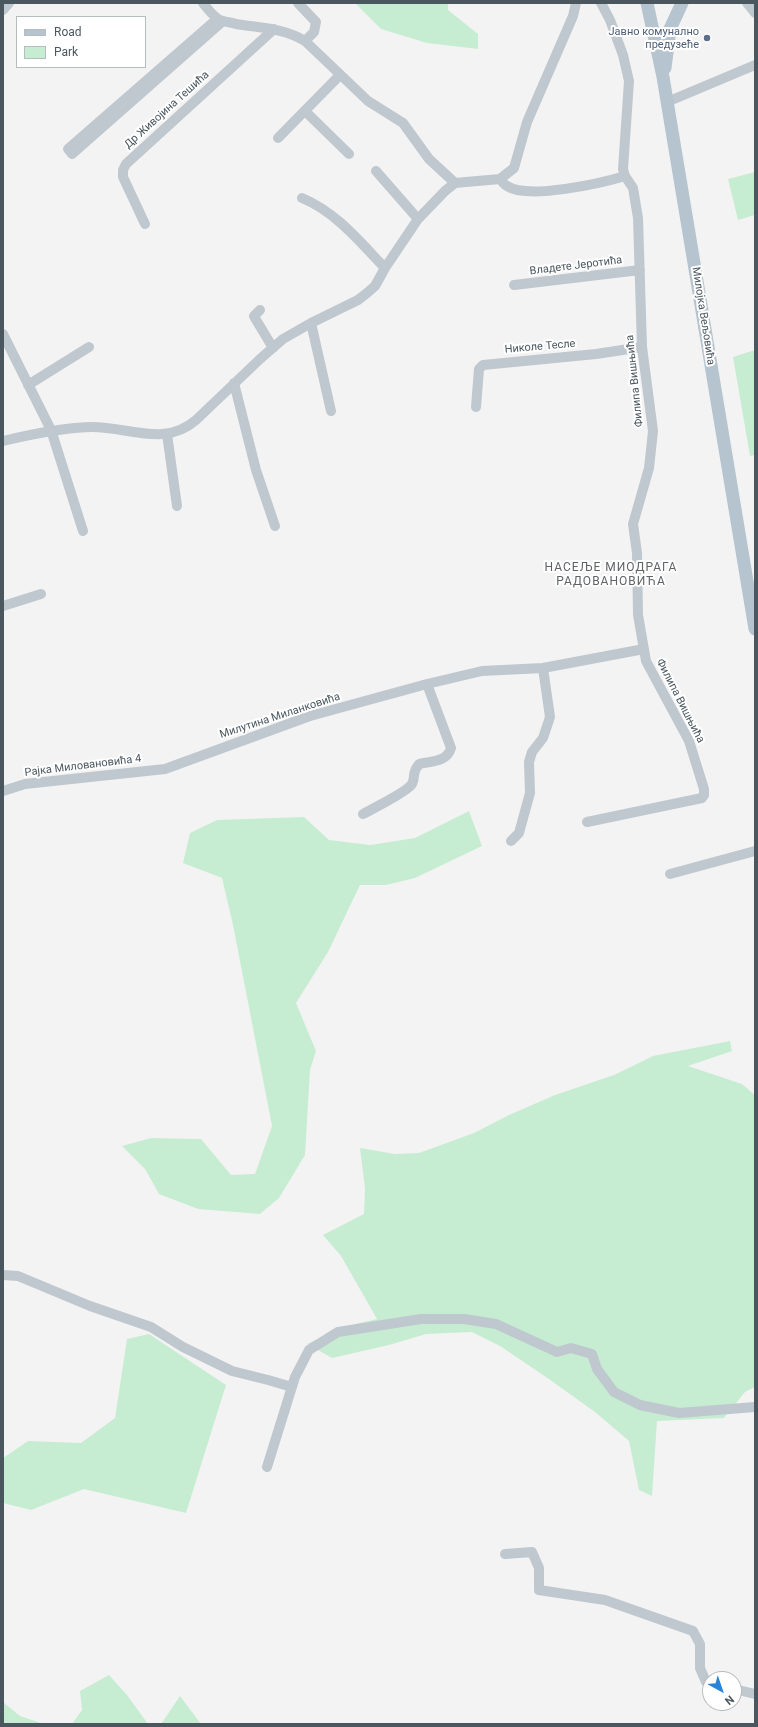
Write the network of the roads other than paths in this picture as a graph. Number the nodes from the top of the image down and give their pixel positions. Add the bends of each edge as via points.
1 (9, 3) edge
2 (203, 3) edge
3 (298, 3) edge
4 (576, 3) edge
5 (600, 3) edge
6 (647, 3) edge
7 (682, 3) edge
8 (748, 3) edge
9 (3, 10) edge
10 (755, 13) edge
11 (220, 20) junction
12 (274, 29) junction
13 (305, 41) junction
14 (755, 66) edge
15 (340, 75) junction
16 (663, 77) junction
17 (667, 102) junction
18 (306, 112) junction
19 (278, 138) dead end
20 (349, 154) dead end
21 (376, 171) dead end
22 (625, 176) junction
23 (500, 179) junction
24 (454, 183) junction
25 (302, 198) dead end
26 (418, 219) junction
27 (145, 224) dead end
28 (385, 268) junction
29 (640, 270) junction
30 (514, 285) dead end
31 (260, 310) dead end
32 (311, 323) junction
33 (3, 334) edge
34 (89, 347) dead end
35 (642, 347) junction
36 (273, 348) junction
37 (234, 383) junction
38 (28, 385) junction
39 (476, 407) dead end
40 (331, 411) dead end
41 (51, 430) junction
42 (167, 434) junction
43 (3, 441) edge
44 (177, 506) dead end
45 (275, 526) dead end
46 (83, 531) dead end
47 (41, 594) dead end
48 (3, 606) edge
49 (755, 629) edge
50 (644, 649) junction
51 (543, 668) junction
52 (427, 684) junction
53 (166, 769) joint
54 (3, 791) edge
55 (362, 814) dead end
56 (587, 822) dead end
57 (511, 841) dead end
58 (755, 851) edge
59 (670, 874) dead end
60 (3, 1275) edge
61 (292, 1387) junction
62 (755, 1407) edge
63 (267, 1467) dead end
64 (505, 1554) dead end
65 (702, 1673) edge
66 (742, 1691) edge
67 (755, 1694) edge

1 - 9 street
2 - 11 street
3 - 13 street via 316,22 314,32
4 - 23 street via 573,16 527,122 514,168
5 - 22 street, Филипа Вишњића via 610,20 623,55 629,81 623,169
6 - 16 main road, Милојка Вељовића
7 - 16 main road via 670,29 667,64
8 - 10 street
11 - 11 street via 68,150 72,154
11 - 12 street
12 - 13 street via 294,34
12 - 27 street, Др Живојина Тешића via 126,164 123,176
13 - 15 street
14 - 17 street
15 - 18 street
15 - 24 street via 368,101 403,122 429,159
16 - 17 main road, Милојка Вељовића
17 - 49 main road, Милојка Вељовића
18 - 19 street
18 - 20 street
21 - 26 street
22 - 23 street via 604,183 546,191 515,189
22 - 29 street, Филипа Вишњића via 633,188 635,199
23 - 24 street
24 - 26 street
25 - 28 street via 320,206 340,221
26 - 28 street
28 - 32 street via 375,286 358,300
29 - 30 street, Владете Јеротића
29 - 35 street, Филипа Вишњића
31 - 36 street via 254,316
32 - 36 street
32 - 40 street
33 - 38 street
34 - 38 street
35 - 39 street, Николе Тесле via 483,365 480,369
35 - 50 street, Филипа Вишњића via 653,431 649,468 633,524 637,553 638,615
36 - 37 street
37 - 42 street via 187,428
37 - 45 street via 256,470
38 - 41 street
41 - 42 street via 109,427 140,433
41 - 43 street
41 - 46 street
42 - 44 street
47 - 48 street
50 - 51 street, Милутина Миланковића
50 - 56 street, Филипа Вишњића via 646,661 689,741 704,795 702,798
51 - 52 street, Милутина Миланковића via 482,672
51 - 57 street via 550,717 543,738 532,752 529,762 530,793 519,833
52 - 53 street, Милутина Миланковића via 310,716
52 - 55 street via 451,748 449,754 443,759 419,764 414,770 412,784 405,791
53 - 54 street, Рајка Миловановића 4 via 26,784
58 - 59 street
60 - 61 street via 18,1276 90,1306 151,1327 183,1347 232,1371
61 - 62 street via 309,1350 338,1332 421,1319 464,1319 496,1324 557,1352 571,1348 592,1354 596,1369 614,1392 640,1405 679,1413
61 - 63 street
64 - 65 street via 532,1552 540,1568 539,1590 605,1600 693,1631 700,1644
66 - 67 street

